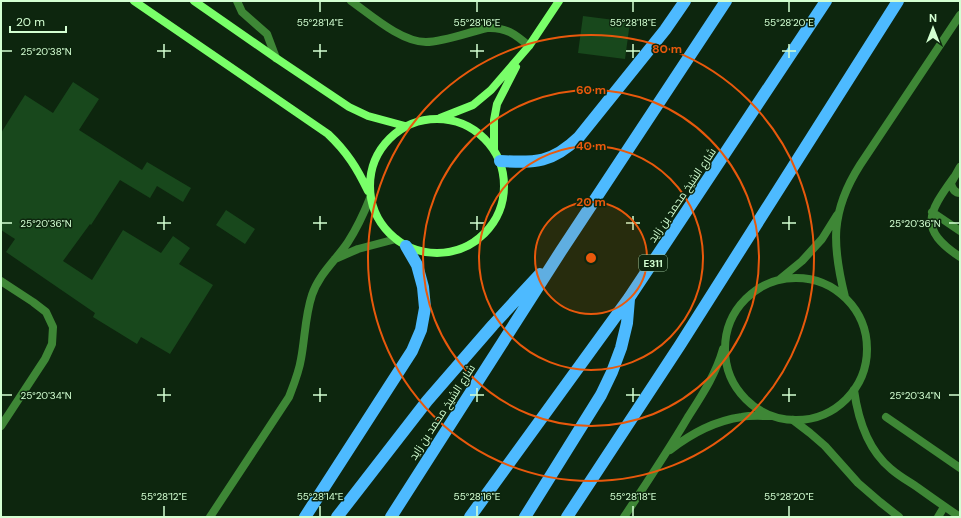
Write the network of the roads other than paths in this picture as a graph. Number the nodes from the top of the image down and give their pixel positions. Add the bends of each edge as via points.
1 (134, 1) edge
2 (194, 1) edge
3 (237, 1) edge
4 (351, 1) edge
5 (559, 1) edge
6 (685, 1) edge
7 (726, 1) edge
8 (826, 1) edge
9 (898, 1) edge
10 (960, 15) edge
11 (527, 49) junction
12 (276, 58) junction
13 (439, 118) junction
14 (405, 126) junction
15 (494, 149) junction
16 (500, 161) junction
17 (960, 167) edge
18 (954, 177) junction
19 (960, 193) edge
20 (370, 196) junction
21 (932, 212) junction
22 (837, 215) junction
23 (960, 231) edge
24 (401, 243) junction
25 (561, 251) junction
26 (960, 257) edge
27 (334, 260) junction
28 (779, 279) junction
29 (1, 281) edge
30 (845, 297) junction
31 (630, 298) junction
32 (724, 342) junction
33 (854, 390) junction
34 (771, 416) junction
35 (886, 417) dead end
36 (793, 420) junction
37 (1, 426) edge
38 (666, 453) junction
39 (960, 468) edge
40 (944, 507) junction
41 (210, 517) edge
42 (305, 517) edge
43 (337, 517) edge
44 (391, 517) edge
45 (470, 517) edge
46 (525, 517) edge
47 (567, 517) edge
48 (624, 517) edge
49 (900, 517) edge
50 (938, 517) edge
51 (960, 517) edge

1 - 20 main road via 328,134 354,163
2 - 12 main road
3 - 12 street via 242,12 267,34
4 - 11 street via 397,33 416,41 436,41 493,27 511,32
5 - 11 main road
6 - 16 highway via 660,36 579,137 568,147 542,160
7 - 25 highway, شارع الشيخ محمد بن زايد
8 - 31 highway, شارع الشيخ محمد بن زايد / E311
9 - 47 highway via 680,345
10 - 22 street via 850,180
11 - 13 main road via 480,101
11 - 15 main road via 497,104
12 - 14 main road via 358,112
13 - 14 main road
13 - 15 main road via 460,122 473,129
14 - 20 main road via 392,135 378,152 369,177
15 - 16 main road
16 - 24 main road via 505,181 503,201 495,220 482,236 465,247 446,252 425,252
17 - 18 street
18 - 19 street via 952,189
18 - 21 street
20 - 24 main road via 379,221
20 - 27 street via 356,229
21 - 23 street
21 - 26 street via 932,222 938,240
22 - 28 street via 817,245
22 - 30 street via 836,243
24 - 27 street via 358,249
24 - 42 highway via 417,265 423,286 421,330 412,351
25 - 43 highway via 427,401
25 - 44 highway, شارع الشيخ محمد بن زايد
27 - 41 street via 324,272 312,295 297,378 289,397
28 - 30 street via 803,278 826,284
28 - 32 street via 758,288 742,302 730,321
29 - 37 street via 46,312 53,327 52,344 45,359
30 - 33 street via 860,318 867,342 865,367
31 - 45 highway, شارع الشيخ محمد بن زايد / E311
31 - 46 highway via 627,323 612,372
32 - 34 street via 726,365 735,387 751,404
32 - 38 street via 713,375
33 - 36 street via 838,407 816,417
33 - 40 street via 861,425 879,455 891,469
34 - 36 street
34 - 38 street via 742,417 714,424 688,436
35 - 39 street
36 - 49 street via 825,446 858,483
38 - 48 street
40 - 50 street
40 - 51 street

